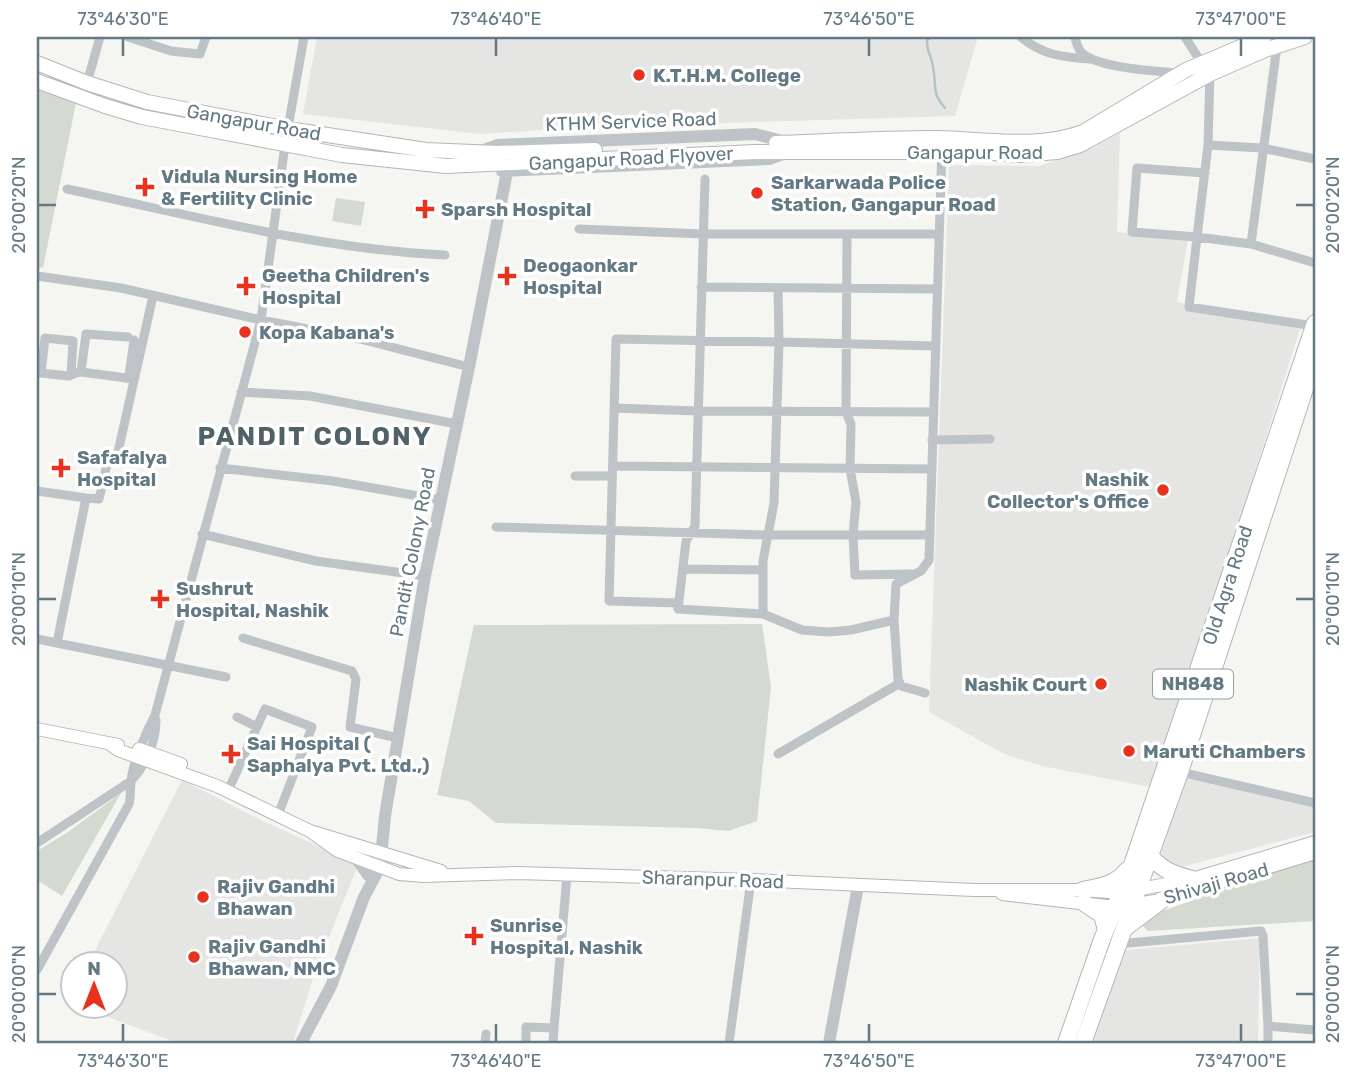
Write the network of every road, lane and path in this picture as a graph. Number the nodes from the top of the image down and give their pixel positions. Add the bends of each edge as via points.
1 (100, 37) edge
2 (128, 37) edge
3 (206, 37) edge
4 (304, 37) edge
5 (1021, 37) edge
6 (1075, 37) edge
7 (1185, 37) edge
8 (1264, 37) edge
9 (1305, 37) edge
10 (1277, 46) junction
11 (1090, 59) junction
12 (37, 62) edge
13 (1207, 65) junction
14 (1180, 74) junction
15 (37, 81) edge
16 (87, 83) junction
17 (288, 129) junction
18 (285, 145) junction
19 (942, 145) junction
20 (1208, 145) junction
21 (787, 147) junction
22 (1262, 148) junction
23 (476, 159) junction
24 (1315, 159) edge
25 (500, 163) junction
26 (1205, 173) junction
27 (705, 179) dead end
28 (67, 189) dead end
29 (579, 229) dead end
30 (274, 233) junction
31 (703, 234) junction
32 (847, 234) junction
33 (938, 234) junction
34 (1197, 237) junction
35 (1251, 244) junction
36 (444, 255) dead end
37 (1315, 263) edge
38 (37, 276) edge
39 (701, 287) junction
40 (778, 288) junction
41 (847, 288) junction
42 (936, 289) junction
43 (153, 296) junction
44 (261, 320) junction
45 (1315, 325) edge
46 (700, 341) junction
47 (779, 342) junction
48 (846, 344) junction
49 (935, 346) junction
50 (1315, 358) edge
51 (134, 364) junction
52 (469, 367) junction
53 (81, 372) junction
54 (71, 375) junction
55 (131, 378) junction
56 (241, 392) junction
57 (614, 408) junction
58 (698, 411) junction
59 (777, 411) junction
60 (846, 412) junction
61 (933, 412) junction
62 (457, 424) junction
63 (990, 439) dead end
64 (932, 440) junction
65 (118, 452) dead end
66 (108, 460) dead end
67 (220, 468) junction
68 (696, 468) junction
69 (776, 469) junction
70 (850, 469) junction
71 (931, 470) junction
72 (612, 471) junction
73 (575, 476) dead end
74 (37, 491) edge
75 (86, 498) junction
76 (441, 500) junction
77 (496, 527) dead end
78 (611, 530) junction
79 (691, 533) junction
80 (202, 534) junction
81 (767, 535) junction
82 (853, 535) junction
83 (929, 535) junction
84 (683, 569) junction
85 (762, 570) junction
86 (917, 574) junction
87 (425, 576) junction
88 (679, 603) junction
89 (763, 614) junction
90 (894, 620) junction
91 (243, 638) dead end
92 (37, 639) edge
93 (57, 643) junction
94 (167, 666) junction
95 (226, 677) dead end
96 (900, 683) junction
97 (925, 693) dead end
98 (236, 718) dead end
99 (257, 727) junction
100 (37, 729) edge
101 (398, 738) junction
102 (778, 754) dead end
103 (144, 755) junction
104 (1180, 772) junction
105 (131, 781) junction
106 (223, 789) junction
107 (1315, 803) edge
108 (278, 815) junction
109 (1315, 842) edge
110 (37, 843) edge
111 (1315, 853) edge
112 (1150, 855) junction
113 (372, 858) junction
114 (1133, 862) junction
115 (395, 865) junction
116 (566, 875) junction
117 (1192, 879) junction
118 (751, 880) junction
119 (858, 886) junction
120 (1083, 896) junction
121 (1126, 899) junction
122 (1162, 900) junction
123 (1115, 935) junction
124 (37, 970) edge
125 (1268, 1026) junction
126 (554, 1028) junction
127 (1315, 1030) edge
128 (301, 1043) edge
129 (526, 1043) edge
130 (554, 1043) edge
131 (729, 1043) edge
132 (829, 1043) edge
133 (1066, 1043) edge
134 (1083, 1043) edge
135 (1268, 1043) edge

1 - 16 street
2 - 3 street via 171,51 200,54
4 - 17 street
5 - 11 street via 1050,55
6 - 11 street
7 - 13 street
8 - 13 main road, Gangapur Road
9 - 10 main road, Gangapur Road
10 - 13 main road, Gangapur Road
10 - 22 street
11 - 14 street
12 - 16 main road, Gangapur Road
13 - 14 main road, Gangapur Road
13 - 19 main road, Gangapur Road via 1080,145 1057,152 1021,155
13 - 20 street
14 - 19 main road, Gangapur Road via 1083,132 1063,139
15 - 18 main road, Gangapur Road via 142,117
16 - 17 main road, Gangapur Road via 148,102
17 - 18 street
17 - 23 main road, Gangapur Road
18 - 23 main road, Gangapur Road via 398,163 446,166
18 - 30 street
19 - 21 main road, Gangapur Road
19 - 33 street
20 - 22 street
20 - 26 street
21 - 23 street, KTHM Service Road via 755,134 498,145
21 - 25 main road, Gangapur Road Flyover
21 - 25 street via 769,159
22 - 24 street
22 - 35 street
23 - 25 main road, Gangapur Road Flyover
23 - 25 street
25 - 52 street, Pandit Colony Road
26 - 34 street
26 - 34 street via 1137,168 1132,232
27 - 31 street
28 - 30 street
29 - 31 street
30 - 36 street
30 - 44 street
31 - 32 street
31 - 39 street
32 - 33 street
32 - 41 street
33 - 42 street
34 - 35 street
34 - 45 street via 1189,307
35 - 37 street
38 - 43 street
39 - 40 street
39 - 46 street
40 - 41 street
40 - 47 street
41 - 42 street
41 - 48 street
42 - 49 street
43 - 44 street
43 - 51 street
44 - 52 street
44 - 56 street
45 - 114 highway, Old Agra Road / NH848
46 - 47 street
46 - 57 street via 616,340
46 - 58 street
47 - 48 street
47 - 59 street
48 - 49 street
48 - 60 street
49 - 61 street
50 - 104 highway, Old Agra Road / NH848
51 - 53 street via 131,339 85,335
51 - 55 street
52 - 62 street, Pandit Colony Road
53 - 54 street
53 - 55 street
54 - 54 street via 73,341 45,338 41,373
55 - 65 street
56 - 62 street via 310,396
56 - 67 street
57 - 58 street
57 - 72 street
58 - 59 street
58 - 68 street
59 - 60 street
59 - 69 street
60 - 61 street
60 - 70 street via 851,424
61 - 64 street
62 - 76 street, Pandit Colony Road
63 - 64 street
64 - 71 street
66 - 75 street via 99,499
67 - 76 street
67 - 80 street
68 - 69 street
68 - 72 street
68 - 79 street
69 - 70 street
69 - 81 street
70 - 71 street
70 - 82 street via 856,502
71 - 83 street
72 - 73 street
72 - 78 street
74 - 75 street
75 - 93 street
76 - 87 street, Pandit Colony Road
77 - 78 street
78 - 79 street
78 - 88 street via 609,601
79 - 81 street
79 - 84 street
80 - 87 street via 316,561
80 - 94 street
81 - 82 street
81 - 85 street
82 - 83 street
82 - 86 street via 855,575
83 - 86 street via 929,560
84 - 85 street
84 - 88 street
85 - 89 street
86 - 90 street via 896,584
87 - 101 street, Pandit Colony Road
88 - 89 street via 678,609
89 - 90 street via 802,630 830,632
90 - 96 street
91 - 101 street via 352,671 356,679 350,727
92 - 93 street
93 - 94 street
94 - 95 street
94 - 103 street
96 - 97 street
96 - 102 street
98 - 99 street
99 - 106 street
99 - 108 street via 265,709 312,727
100 - 103 main road, Sharanpur Road
101 - 113 street, Pandit Colony Road via 385,816
103 - 105 street
103 - 106 main road, Sharanpur Road via 194,769
104 - 107 street
104 - 112 highway, Old Agra Road / NH848
105 - 110 street
105 - 124 street via 124,814
106 - 108 main road, Sharanpur Road
108 - 113 main road, Sharanpur Road via 338,851
109 - 117 main road, Shivaji Road
111 - 122 main road, Shivaji Road
112 - 117 highway via 1165,871
112 - 121 highway, Old Agra Road / NH848
113 - 115 main road, Sharanpur Road
113 - 115 street
113 - 128 street, Pandit Colony Road via 364,897 331,986
114 - 120 highway via 1116,881
114 - 121 highway, Old Agra Road / NH848
115 - 116 main road, Sharanpur Road via 423,876
116 - 118 main road, Sharanpur Road
116 - 126 street
117 - 121 main road, Shivaji Road
118 - 119 main road, Sharanpur Road
118 - 131 street
119 - 120 main road, Sharanpur Road
119 - 132 street
120 - 121 main road, Sharanpur Road
120 - 123 highway
121 - 122 main road, Shivaji Road
121 - 123 highway, Old Agra Road / NH848
122 - 123 highway
123 - 125 street via 1261,930
123 - 133 highway, Old Agra Road / NH848
123 - 134 highway, Old Agra Road / NH848
125 - 127 street
125 - 135 street
126 - 129 street via 526,1027
126 - 130 street

